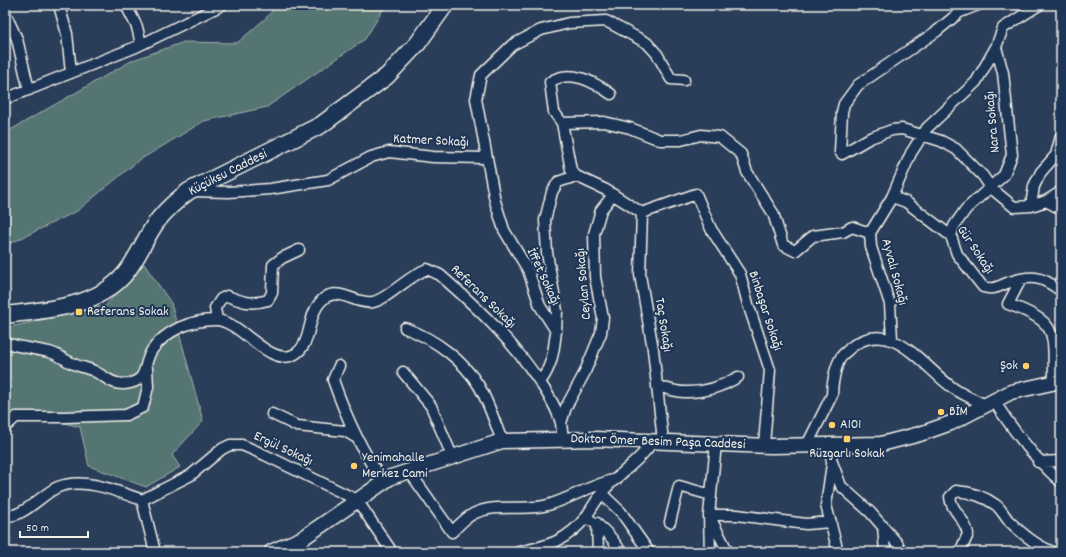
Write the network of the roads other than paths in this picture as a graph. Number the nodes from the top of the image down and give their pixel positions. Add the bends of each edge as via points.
1 (59, 5) edge
2 (126, 5) edge
3 (222, 5) edge
4 (442, 5) edge
5 (445, 5) edge
6 (978, 5) edge
7 (1039, 5) edge
8 (208, 8) edge
9 (5, 13) edge
10 (141, 44) junction
11 (996, 47) junction
12 (71, 73) junction
13 (684, 80) dead end
14 (29, 90) junction
15 (611, 94) dead end
16 (5, 99) edge
17 (562, 123) junction
18 (921, 136) junction
19 (1061, 136) edge
20 (486, 158) junction
21 (576, 176) junction
22 (991, 188) junction
23 (1061, 190) edge
24 (189, 191) junction
25 (613, 195) junction
26 (892, 198) junction
27 (1046, 201) junction
28 (1031, 206) junction
29 (1061, 209) edge
30 (642, 213) junction
31 (870, 233) junction
32 (951, 236) junction
33 (299, 250) dead end
34 (1021, 279) junction
35 (1061, 291) edge
36 (5, 307) edge
37 (5, 315) edge
38 (217, 320) junction
39 (405, 328) dead end
40 (556, 331) junction
41 (892, 339) junction
42 (5, 343) edge
43 (147, 364) junction
44 (339, 366) dead end
45 (403, 372) dead end
46 (738, 377) dead end
47 (1057, 381) edge
48 (540, 382) junction
49 (657, 386) junction
50 (990, 403) junction
51 (272, 414) dead end
52 (561, 423) junction
53 (5, 427) edge
54 (355, 437) junction
55 (563, 439) junction
56 (502, 441) junction
57 (658, 441) junction
58 (716, 444) junction
59 (764, 445) junction
60 (806, 445) junction
61 (829, 445) junction
62 (452, 456) junction
63 (1061, 461) edge
64 (832, 462) junction
65 (1038, 462) junction
66 (409, 471) junction
67 (617, 479) junction
68 (383, 482) junction
69 (1061, 482) edge
70 (602, 494) junction
71 (711, 495) junction
72 (142, 500) junction
73 (357, 500) junction
74 (5, 515) edge
75 (709, 515) junction
76 (585, 518) junction
77 (670, 522) dead end
78 (831, 522) junction
79 (597, 523) junction
80 (883, 526) junction
81 (155, 552) edge
82 (271, 552) edge
83 (392, 552) edge
84 (519, 552) edge
85 (598, 552) edge
86 (621, 552) edge
87 (649, 552) edge
88 (710, 552) edge
89 (728, 552) edge
90 (838, 552) edge
91 (885, 552) edge
92 (902, 552) edge
93 (960, 552) edge
94 (1052, 552) edge

1 - 12 street via 67,34
2 - 10 street via 137,27
3 - 8 street
4 - 36 main road, Küçüksu Caddesi via 430,15 418,34 384,69 320,117 196,179 168,196 149,217 115,269 94,288 67,297
5 - 24 main road, Küçüksu Caddesi via 418,43 387,76 321,124
6 - 18 street via 960,12 937,31 858,85 844,104 840,152 842,154 870,138 892,130 902,129
7 - 11 street via 1003,28
8 - 10 street
9 - 14 street via 17,39
10 - 12 street
11 - 18 street, Ayvalı Sokağı via 976,82 938,115
11 - 22 street, Nara Sokağı via 1003,73 1012,154 1004,174
12 - 14 street
13 - 20 street, İffet Sokağı via 671,79 657,54 647,43 606,21 569,23 541,30 512,45 481,75 476,99
14 - 16 street
15 - 17 street via 592,81 577,77 556,78 550,82 554,112
17 - 21 street via 571,170
17 - 31 street via 604,122 630,128 660,140 681,140 701,134 720,137 741,154 746,172 773,212 783,245 796,251 813,236 843,232 852,227
18 - 22 street via 942,141 956,150 983,176
18 - 26 street, Ayvalı Sokağı
19 - 28 street via 1056,155 1041,172 1034,186
20 - 24 street, Katmer Sokağı via 433,157 389,152 371,157 328,180 270,189
20 - 40 street, İffet Sokağı via 504,230 528,270 540,306
21 - 25 street
21 - 40 street via 558,182 552,192 545,220 546,253 557,311
22 - 28 street via 1014,207
22 - 32 street, Nara Sokağı via 966,208 954,226
23 - 27 street
24 - 37 main road, Küçüksu Caddesi via 158,220 124,275 100,293 74,304
25 - 30 street
25 - 52 street, Ceylan Sokağı via 601,210 594,234 595,277 603,318 601,333
26 - 31 street, Ayvalı Sokağı
26 - 32 street, Gür Sokağı via 906,202
27 - 28 street
27 - 29 street
30 - 49 street, Taç Sokağı via 640,275
30 - 59 street, Binbaşar Sokağı via 696,194 711,229 740,274 770,370
31 - 41 street, Ayvalı Sokağı via 871,247 890,304
32 - 34 street, Gür Sokağı via 957,254 983,287 995,289
33 - 38 street via 273,265 272,293 268,300 256,304 227,296 221,298 215,308
34 - 35 street, Gür Sokağı via 1029,276 1044,279
34 - 47 street via 1008,304 1036,315 1047,326 1053,336
38 - 43 street, Referans Sokağı via 179,328 162,339 151,352
38 - 48 street, Referans Sokağı via 234,327 269,352 284,357 295,355 302,348 315,310 327,296 339,295 362,302 373,302 415,273 427,269 440,274 494,325
39 - 56 street via 438,345 463,364 480,387
40 - 48 street via 553,358
41 - 50 street via 921,358 953,388
41 - 60 street via 878,336 859,341 842,356 832,386 832,395
42 - 43 street, Referans Sokağı via 51,352 113,382 123,384 142,377
43 - 53 street via 148,387 143,407 137,410 126,414 16,416
44 - 54 street via 333,380
45 - 62 street via 431,406
46 - 49 street via 725,385 706,390 684,392
47 - 50 street, Doktor Ömer Besim Paşa Caddesi via 1011,392
48 - 52 street, Referans Sokağı via 559,413
49 - 57 street, Taç Sokağı
50 - 61 street, Doktor Ömer Besim Paşa Caddesi via 952,423 920,434 881,444
50 - 65 street
51 - 54 street via 297,426 345,431
52 - 55 street, Ceylan Sokağı
54 - 68 street
55 - 56 street, Doktor Ömer Besim Paşa Caddesi
55 - 57 street, Doktor Ömer Besim Paşa Caddesi
56 - 62 street, Doktor Ömer Besim Paşa Caddesi
57 - 58 street, Doktor Ömer Besim Paşa Caddesi
57 - 67 street
58 - 59 street, Doktor Ömer Besim Paşa Caddesi
58 - 71 street
59 - 60 street, Doktor Ömer Besim Paşa Caddesi
60 - 61 street, Doktor Ömer Besim Paşa Caddesi
61 - 64 street
62 - 66 street, Doktor Ömer Besim Paşa Caddesi
63 - 65 street
64 - 78 street via 826,504
64 - 80 street via 841,486
65 - 69 street
66 - 67 street via 452,532 472,514 489,508 547,505
66 - 68 street, Doktor Ömer Besim Paşa Caddesi
67 - 70 street
68 - 73 street, Doktor Ömer Besim Paşa Caddesi
70 - 76 street
70 - 87 street via 621,512
71 - 75 street
71 - 77 street via 679,486
72 - 73 street, Ergül Sokağı via 191,475 230,444 242,445 265,455
72 - 74 street via 110,488 78,483 58,487 20,513
72 - 81 street
73 - 82 street, Doktor Ömer Besim Paşa Caddesi via 303,538
73 - 83 street
75 - 78 street via 737,515 806,524
75 - 88 street
75 - 89 street
76 - 79 street
76 - 84 street via 563,539 547,546
78 - 90 street
79 - 85 street
79 - 86 street
80 - 91 street
80 - 92 street
93 - 94 street via 968,534 963,519 951,503 950,497 956,492 969,493 997,506 1021,533

